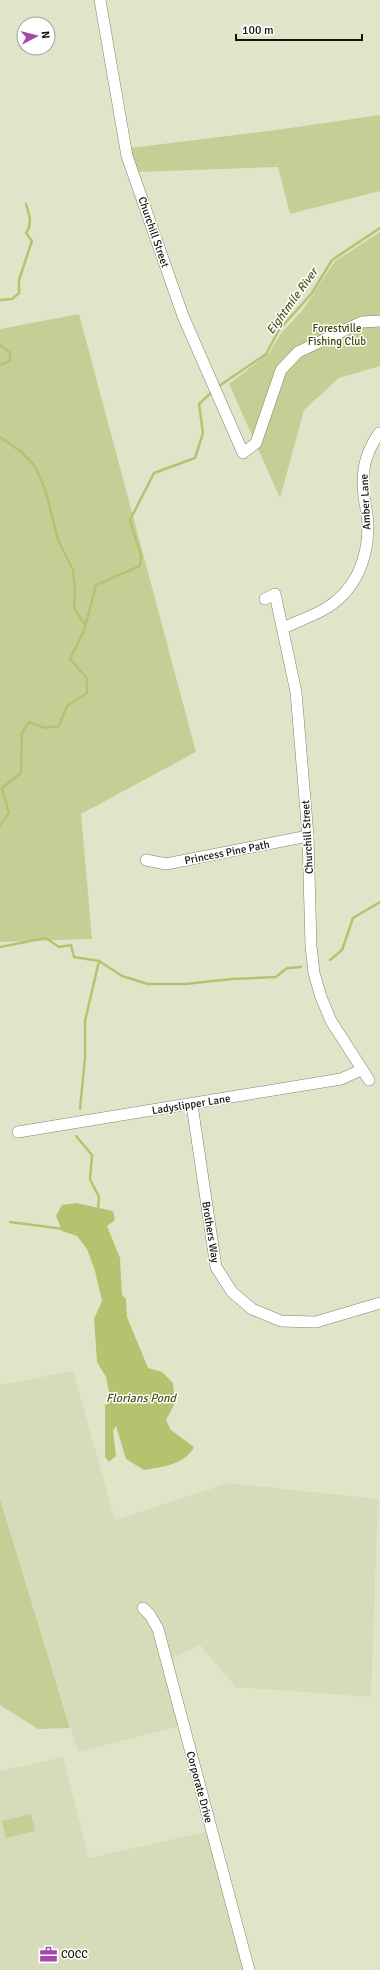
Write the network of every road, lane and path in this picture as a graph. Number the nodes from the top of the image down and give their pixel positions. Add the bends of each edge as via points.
1 (100, 0) edge
2 (380, 321) edge
3 (379, 433) edge
4 (265, 599) dead end
5 (284, 628) junction
6 (308, 836) junction
7 (146, 860) dead end
8 (361, 1070) junction
9 (369, 1080) dead end
10 (192, 1104) junction
11 (18, 1132) dead end
12 (380, 1303) edge
13 (143, 1608) dead end
14 (249, 1970) edge

1 - 2 street, Churchill Street via 127,156 183,316 243,453 256,443 281,370 298,352 362,322
3 - 5 street, Amber Lane via 363,466 368,526 364,562 350,588 324,610
4 - 5 street, Churchill Street via 275,594
5 - 6 street, Churchill Street via 296,692
6 - 7 street, Princess Pine Path via 166,864
6 - 8 street, Churchill Street via 314,973 331,1021
8 - 9 street, Churchill Street
8 - 10 street, Ladyslipper Lane via 341,1079
10 - 11 street, Ladyslipper Lane
10 - 12 street, Brothers Way via 216,1267 232,1292 252,1309 281,1321 316,1322
13 - 14 street, Corporate Drive via 158,1629

